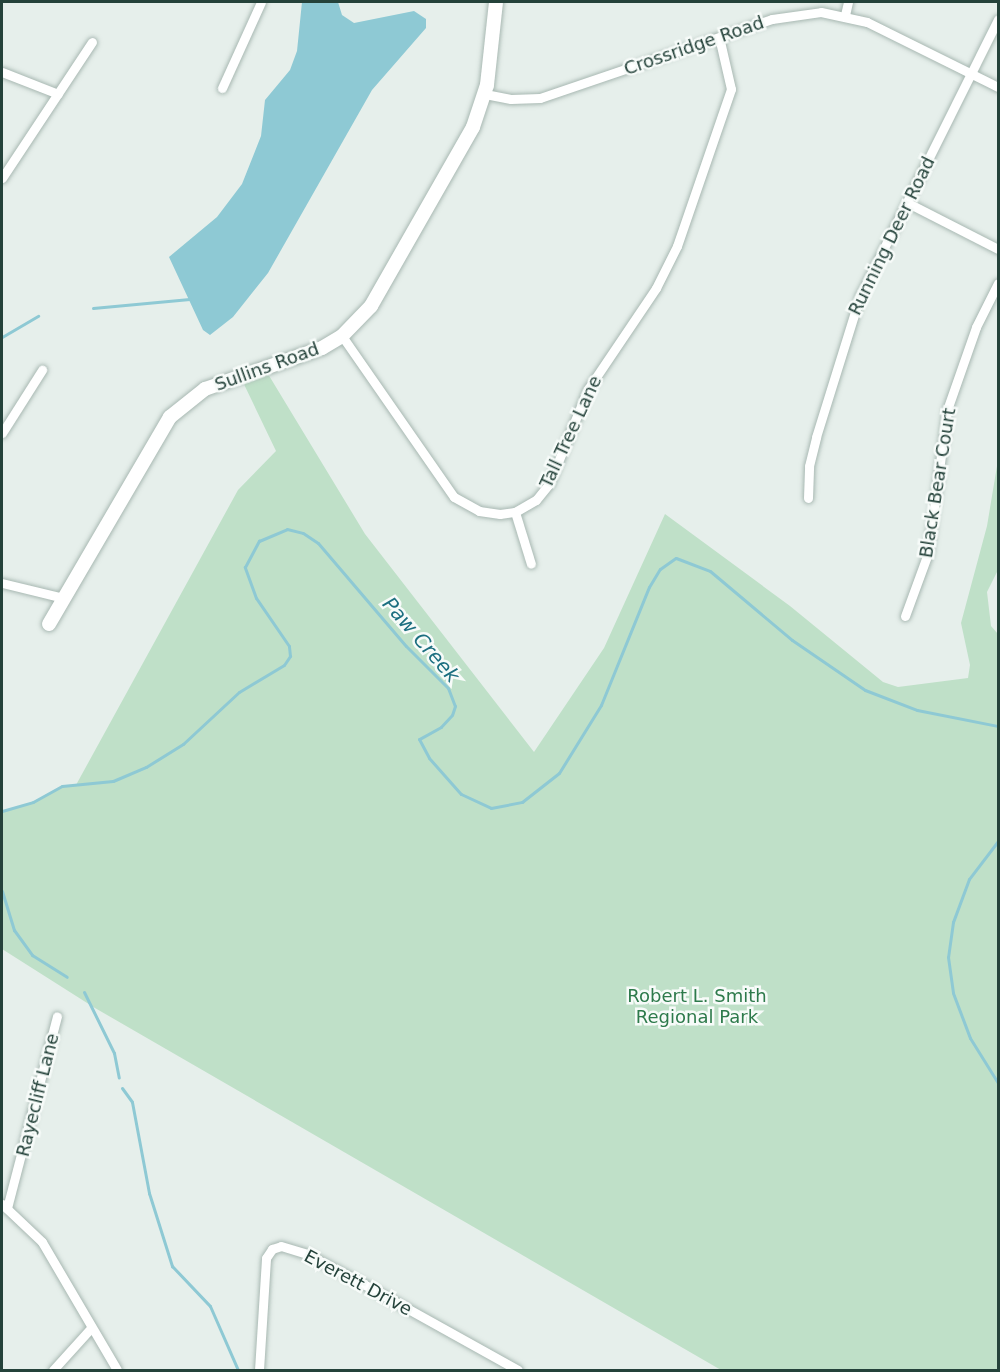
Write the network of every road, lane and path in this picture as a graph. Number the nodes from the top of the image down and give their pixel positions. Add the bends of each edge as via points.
1 (261, 2) edge
2 (496, 2) edge
3 (848, 2) edge
4 (845, 15) junction
5 (999, 19) edge
6 (719, 37) junction
7 (92, 42) dead end
8 (2, 72) edge
9 (972, 73) junction
10 (999, 87) edge
11 (222, 88) dead end
12 (485, 93) junction
13 (58, 94) junction
14 (2, 178) edge
15 (908, 203) junction
16 (999, 249) edge
17 (999, 283) edge
18 (342, 336) junction
19 (42, 370) dead end
20 (2, 433) edge
21 (808, 498) dead end
22 (515, 512) junction
23 (531, 564) dead end
24 (2, 583) edge
25 (63, 598) junction
26 (905, 616) dead end
27 (49, 624) dead end
28 (57, 1016) dead end
29 (4, 1206) edge
30 (90, 1329) junction
31 (53, 1371) edge
32 (117, 1371) edge
33 (259, 1371) edge
34 (518, 1371) edge

1 - 11 street
2 - 12 street, Sullins Road
3 - 4 street
4 - 6 street, Crossridge Road via 791,15
4 - 9 street, Crossridge Road
5 - 9 street, Running Deer Road
6 - 12 street, Crossridge Road via 540,98 511,99
6 - 22 street, Tall Tree Lane via 731,89 677,246 656,288 588,389 549,484 536,500
7 - 13 street
8 - 13 street
9 - 10 street, Crossridge Road
9 - 15 street, Running Deer Road
12 - 18 street, Sullins Road via 461,154 386,286
13 - 14 street
15 - 16 street
15 - 21 street, Running Deer Road via 860,296 837,360 809,466
17 - 26 street, Black Bear Court via 976,327 947,410 928,553
18 - 22 street via 454,496 486,513
18 - 25 street, Sullins Road via 292,362 218,384 182,406 152,443
19 - 20 street
22 - 23 street
24 - 25 street
25 - 27 street, Sullins Road
28 - 29 street, Rayecliff Lane
29 - 30 street via 42,1242
30 - 31 street
30 - 32 street
33 - 34 street, Everett Drive via 266,1258 272,1249 281,1246 308,1254

